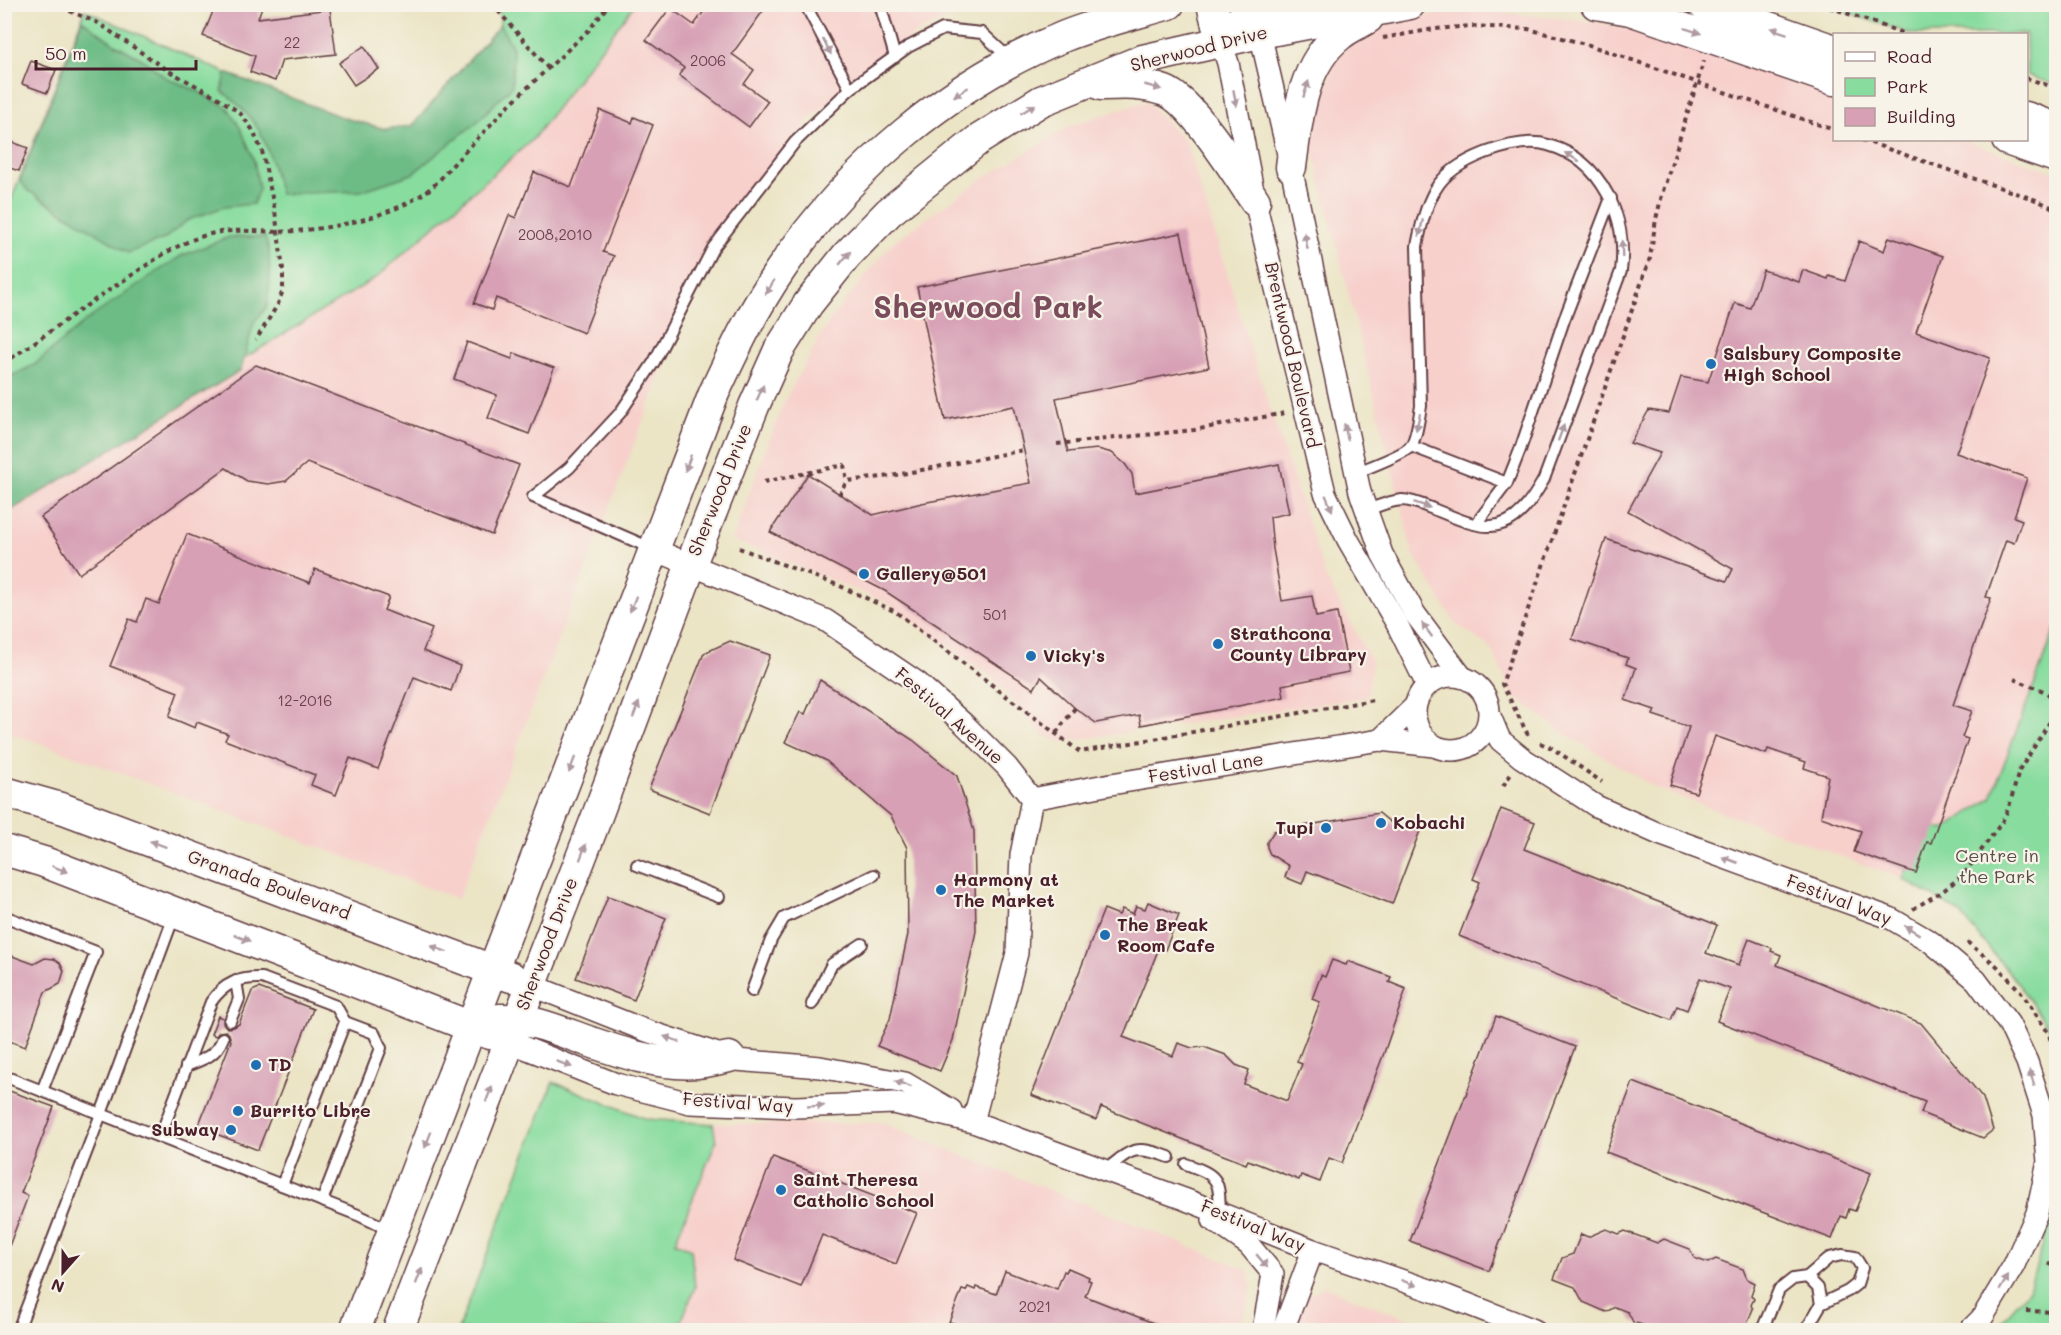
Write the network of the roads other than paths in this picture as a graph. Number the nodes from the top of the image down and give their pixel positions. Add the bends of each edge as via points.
1 (805, 4) edge
2 (880, 4) edge
3 (1093, 4) edge
4 (1169, 4) edge
5 (1212, 4) edge
6 (1596, 4) edge
7 (1703, 4) edge
8 (1396, 7) edge
9 (1263, 14) edge
10 (1221, 42) junction
11 (1833, 50) edge
12 (895, 57) junction
13 (1011, 61) junction
14 (1833, 80) edge
15 (1074, 87) junction
16 (850, 89) junction
17 (2028, 118) edge
18 (2056, 128) edge
19 (2010, 141) edge
20 (2056, 157) edge
21 (1291, 167) junction
22 (1611, 198) junction
23 (1255, 201) junction
24 (1411, 446) junction
25 (1355, 473) junction
26 (1507, 483) junction
27 (1366, 511) junction
28 (1476, 524) junction
29 (655, 550) junction
30 (691, 564) junction
31 (1462, 677) junction
32 (1427, 686) junction
33 (1415, 706) junction
34 (1490, 716) junction
35 (1380, 740) junction
36 (1434, 746) junction
37 (4, 792) edge
38 (1032, 800) junction
39 (4, 850) edge
40 (637, 865) dead end
41 (874, 875) dead end
42 (719, 897) dead end
43 (175, 912) junction
44 (4, 916) edge
45 (862, 944) dead end
46 (493, 970) junction
47 (236, 981) junction
48 (531, 985) junction
49 (752, 991) dead end
50 (812, 1004) dead end
51 (230, 1021) dead end
52 (345, 1022) junction
53 (471, 1026) junction
54 (514, 1031) junction
55 (223, 1038) dead end
56 (729, 1057) junction
57 (186, 1066) junction
58 (4, 1076) edge
59 (42, 1091) junction
60 (101, 1114) junction
61 (973, 1122) junction
62 (160, 1137) junction
63 (1169, 1157) dead end
64 (1186, 1164) dead end
65 (1106, 1170) junction
66 (282, 1185) junction
67 (1184, 1199) junction
68 (322, 1201) junction
69 (1220, 1213) junction
70 (393, 1231) junction
71 (1313, 1250) junction
72 (1808, 1276) junction
73 (1821, 1304) junction
74 (18, 1330) edge
75 (355, 1330) edge
76 (398, 1330) edge
77 (1263, 1330) edge
78 (1283, 1330) edge
79 (1534, 1330) edge
80 (1762, 1330) edge
81 (1806, 1330) edge
82 (1970, 1330) edge

1 -> 16 lane
2 - 12 lane
3 - 13 main road via 1047,29
4 - 13 main road via 1066,35
5 - 10 main road, Brentwood Boulevard
6 -> 14 main road via 1630,10
11 -> 7 main road
8 - 9 main road, Sherwood Drive
21 -> 8 main road via 1298,115 1315,64 1339,35
9 - 10 main road, Sherwood Drive
9 - 21 street, Brentwood Boulevard
10 - 15 main road, Sherwood Drive via 1142,60
10 -> 23 street, Brentwood Boulevard
12 - 13 lane via 943,29 982,33
12 - 16 lane
13 -> 29 main road via 941,105 874,160 802,238 742,333 714,393
15 -> 23 main road via 1140,83 1168,92 1193,113
30 -> 15 main road, Sherwood Drive via 779,350 808,303 889,212 978,140 1041,101
16 - 29 lane via 795,142 713,248 654,362 620,413 569,468 533,497
17 - 18 main road
19 - 20 main road
25 -> 21 street, Brentwood Boulevard
22 -> 24 lane via 1592,170 1547,144 1521,143 1474,157 1450,172 1436,188 1421,223 1418,246 1421,406
22 - 26 lane
28 -> 22 lane via 1491,526 1520,513 1544,479 1621,271 1624,250
23 -> 32 street, Brentwood Boulevard via 1325,493
24 - 25 lane
24 - 26 lane
25 - 27 street, Brentwood Boulevard
26 - 28 lane
27 -> 28 lane via 1403,500
31 -> 27 street, Brentwood Boulevard via 1415,614 1382,554
29 - 30 street, Festival Avenue
29 -> 46 main road
30 - 38 street, Festival Avenue via 825,620 908,677 971,731
48 -> 30 main road, Sherwood Drive
31 - 32 street via 1437,678
31 - 34 street via 1483,691
32 - 33 street
33 - 35 street
33 - 36 street via 1418,729
34 - 36 street via 1480,739 1470,747 1445,750
82 -> 34 street, Festival Way via 1982,1318 2014,1265 2037,1213 2048,1162 2044,1115 2027,1062 2009,1024 1976,980 1931,942 1890,918 1659,834 1596,806 1500,740
35 - 36 street, Festival Lane
35 - 38 street, Festival Lane
46 -> 37 main road, Granada Boulevard via 64,809
38 - 61 street via 1021,855 1017,953
39 -> 43 main road
40 - 42 lane
41 - 49 lane via 784,918 771,940
43 -> 53 main road
43 - 60 lane
44 - 59 lane via 96,952
45 - 50 lane via 832,964
46 - 48 main road, Granada Boulevard
46 - 53 main road
47 - 51 lane via 239,999
47 - 52 lane via 250,977 273,982 336,1006
47 - 57 lane via 218,992 211,1002
48 - 54 main road, Sherwood Drive
56 -> 48 street, Festival Way via 647,1031
52 - 66 lane
52 - 68 lane via 374,1033 381,1048
53 - 54 main road
53 -> 70 main road
54 - 56 main road via 552,1028 612,1049 661,1060 697,1063
54 -> 61 street, Festival Way via 616,1083 690,1102 796,1107 894,1102
76 -> 54 main road, Sherwood Drive
55 - 57 lane via 210,1057
61 -> 56 street, Festival Way via 905,1083 820,1066
57 - 62 lane
58 - 59 lane
59 - 60 lane
60 - 62 lane
60 - 74 lane
61 - 65 street, Festival Way
62 - 66 lane
63 - 65 lane via 1147,1149 1126,1153
64 - 69 lane via 1209,1173 1220,1187
65 - 67 street, Festival Way
66 - 68 lane
67 - 69 street, Festival Way
67 -> 77 street via 1249,1245 1273,1274
68 - 70 lane
69 - 71 street, Festival Way
70 - 75 main road
71 - 78 street
71 -> 79 street, Festival Way
72 - 73 lane via 1818,1288
72 - 73 lane via 1829,1258 1842,1255 1855,1257 1862,1268 1857,1284
72 - 80 lane via 1792,1279 1779,1290
73 - 81 lane

